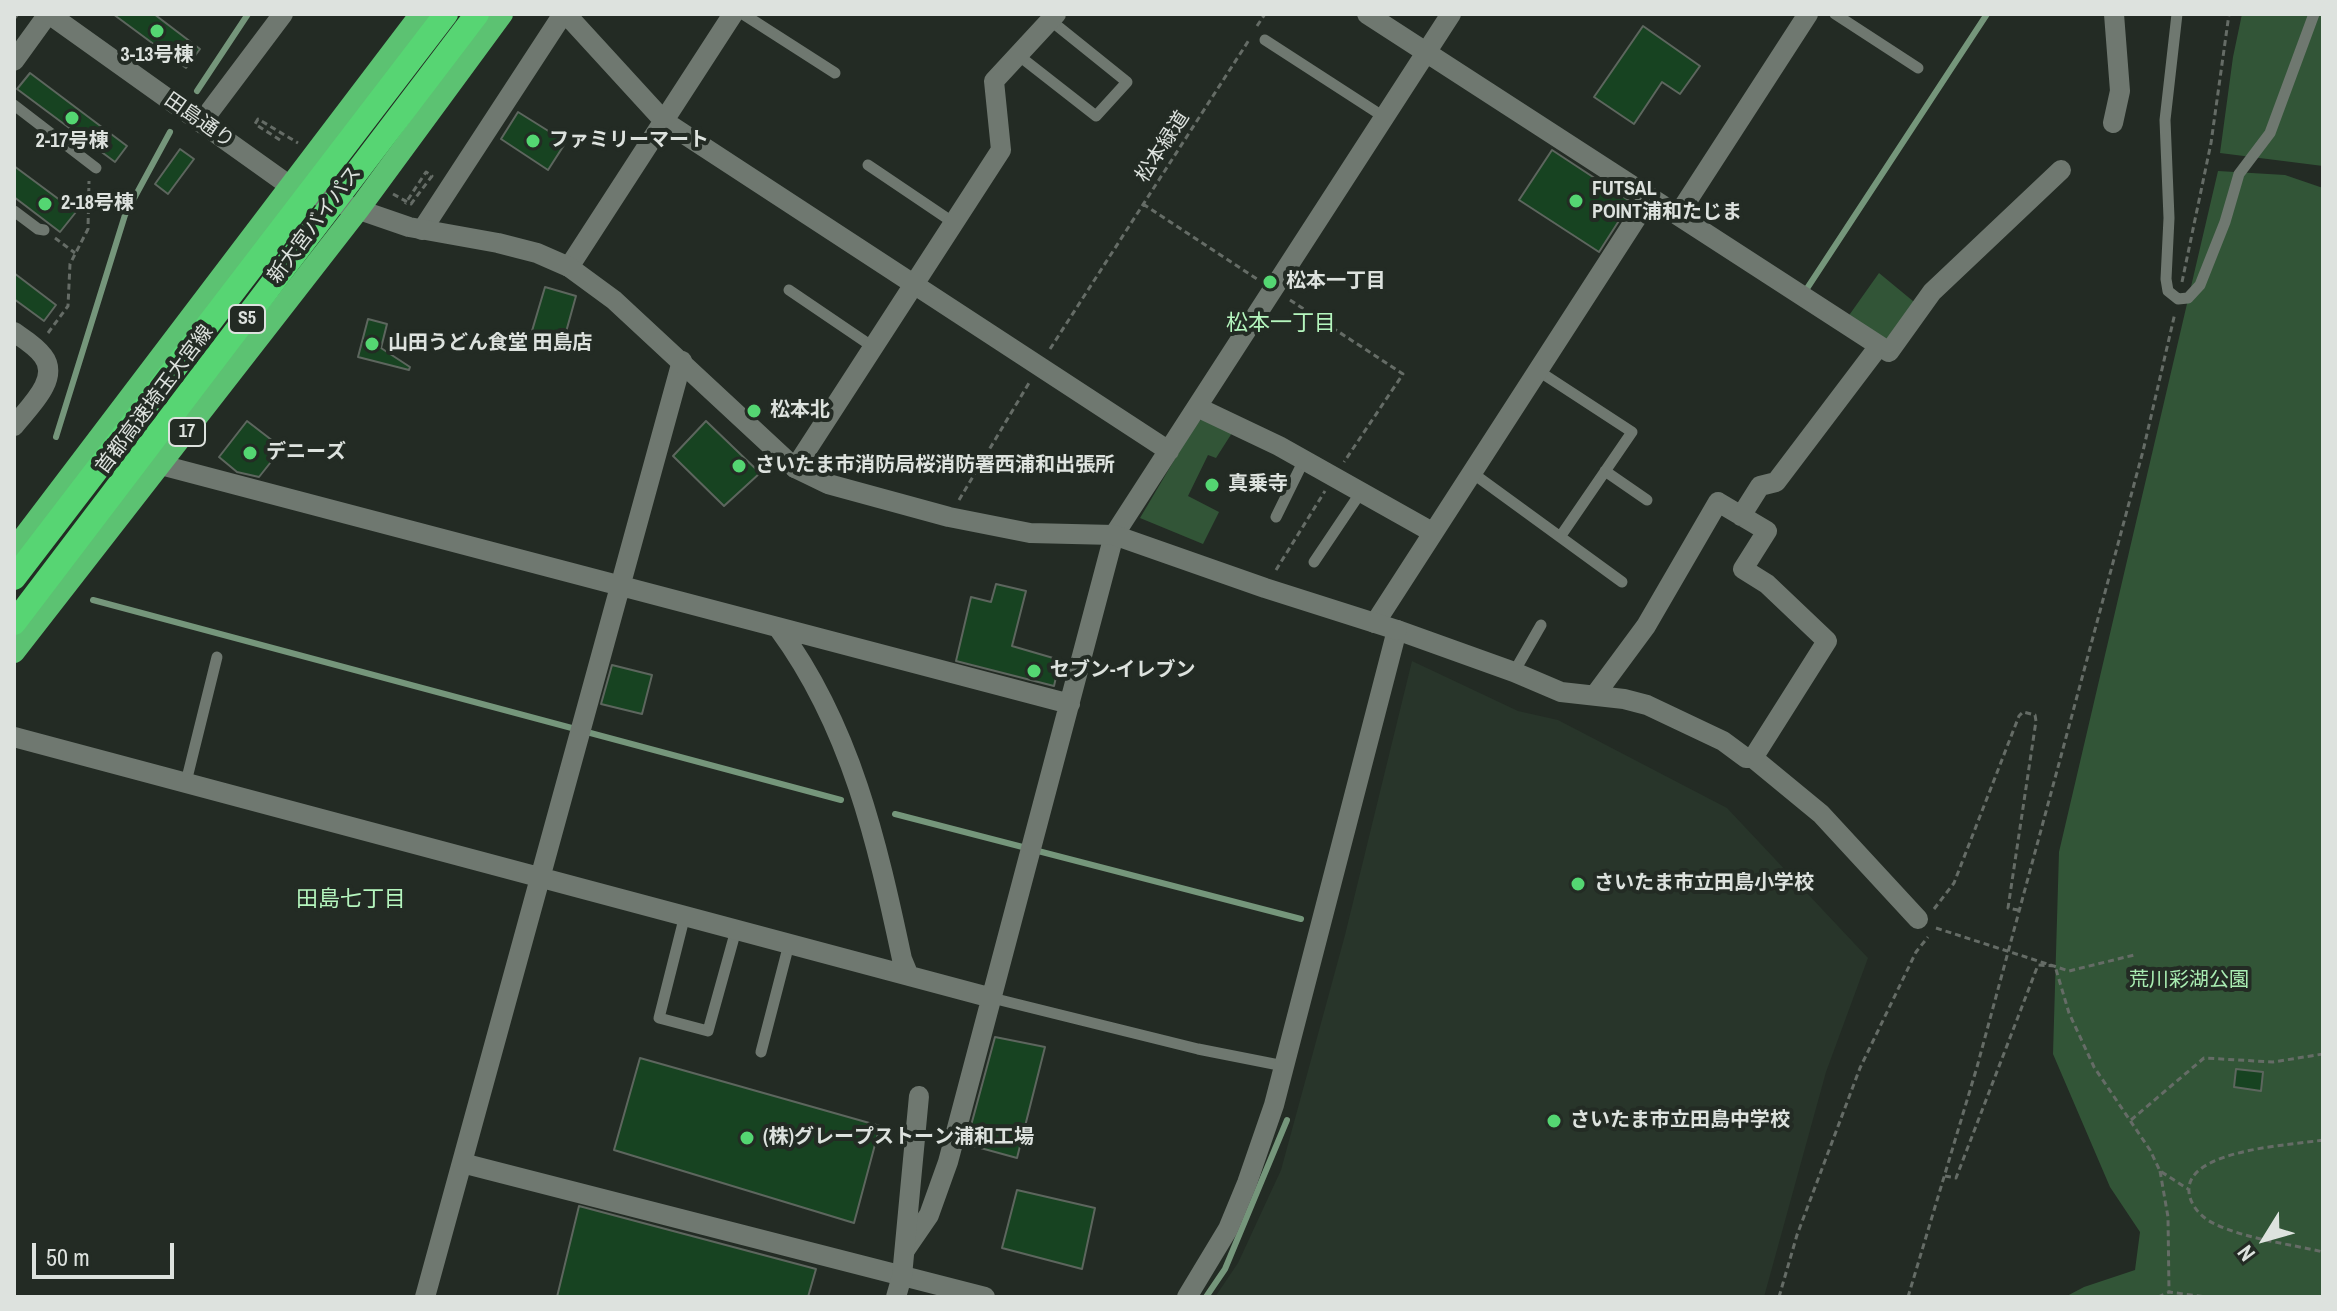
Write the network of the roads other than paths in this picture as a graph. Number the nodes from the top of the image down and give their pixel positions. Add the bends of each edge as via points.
1 (48, 14) edge
2 (283, 14) edge
3 (421, 14) edge
4 (446, 14) edge
5 (477, 14) edge
6 (502, 14) edge
7 (565, 14) edge
8 (733, 14) edge
9 (743, 14) edge
10 (1367, 14) edge
11 (1451, 14) edge
12 (1835, 14) edge
13 (2114, 14) edge
14 (2177, 14) edge
15 (2314, 14) edge
16 (1806, 15) edge
17 (1053, 17) edge
18 (1265, 40) dead end
19 (1426, 52) junction
20 (1018, 55) junction
21 (14, 61) edge
22 (1918, 68) dead end
23 (835, 73) dead end
24 (14, 105) edge
25 (1384, 117) junction
26 (664, 121) junction
27 (201, 123) junction
28 (2113, 123) dead end
29 (868, 165) dead end
30 (96, 168) road end
31 (2061, 170) dead end
32 (290, 186) junction
33 (1650, 197) junction
34 (358, 210) junction
35 (14, 211) edge
36 (1678, 215) junction
37 (954, 223) junction
38 (44, 230) road end
39 (422, 230) junction
40 (569, 267) junction
41 (914, 284) junction
42 (789, 290) dead end
43 (14, 332) edge
44 (1879, 346) junction
45 (873, 347) junction
46 (682, 361) junction
47 (1537, 370) junction
48 (1197, 407) junction
49 (14, 426) edge
50 (1169, 451) junction
51 (1304, 460) junction
52 (161, 465) junction
53 (795, 468) junction
54 (1605, 471) junction
55 (1471, 472) junction
56 (1361, 492) junction
57 (1647, 500) dead end
58 (1741, 516) junction
59 (1276, 517) dead end
60 (1432, 532) junction
61 (1114, 535) junction
62 (1560, 537) junction
63 (14, 550) edge
64 (1314, 562) dead end
65 (14, 578) edge
66 (1622, 582) dead end
67 (620, 586) junction
68 (14, 623) edge
69 (1375, 623) junction
70 (1541, 625) dead end
71 (779, 629) junction
72 (1397, 630) junction
73 (14, 652) edge
74 (217, 657) dead end
75 (1514, 672) junction
76 (1595, 695) junction
77 (1070, 704) junction
78 (14, 737) edge
79 (1753, 758) junction
80 (186, 782) junction
81 (540, 877) junction
82 (685, 915) junction
83 (1918, 919) road end
84 (736, 930) junction
85 (789, 944) junction
86 (909, 976) junction
87 (992, 998) junction
88 (761, 1052) dead end
89 (1284, 1066) junction
90 (919, 1096) dead end
91 (462, 1163) junction
92 (905, 1250) junction
93 (902, 1276) junction
94 (425, 1297) edge
95 (896, 1297) edge
96 (985, 1297) edge
97 (1187, 1297) edge

1 - 21 street
1 - 27 street, 田島通り
2 - 27 street
3 - 32 highway
4 - 65 highway, 首都高速埼玉大宮線 / S5
5 - 68 highway, 首都高速埼玉大宮線 / S5
6 - 34 highway, 新大宮バイパス / 17
7 - 26 street
7 - 39 street
8 - 26 street
9 - 23 lane
10 - 19 street
11 - 19 street
12 - 22 lane
13 - 28 street via 2120,91
14 - 15 lane via 2165,120 2166,279 2168,291 2178,299 2188,298 2200,285 2239,174 2270,133
16 - 36 street
17 - 20 street
17 - 20 lane via 1127,82 1096,116
18 - 25 lane
19 - 25 street
19 - 33 street
20 - 37 street via 994,81 1001,150
24 - 30 lane
25 - 48 street
26 - 40 street
26 - 41 street
27 - 32 street, 田島通り
29 - 37 lane
31 - 44 street via 1932,292 1889,352
32 - 34 street, 田島通り
32 - 63 highway
33 - 36 street
33 - 47 street
34 - 39 street, 田島通り
34 - 52 highway, 新大宮バイパス / 17
35 - 38 lane
36 - 44 street
37 - 41 street
39 - 40 street, 田島通り via 498,243
40 - 46 street, 田島通り
41 - 45 street
41 - 50 street
42 - 45 lane
43 - 49 street via 48,364 47,383
44 - 58 street via 1776,482 1760,486
45 - 53 street
46 - 53 street, 田島通り
46 - 67 street
47 - 54 lane via 1632,432
47 - 55 street
48 - 50 street
48 - 51 street
50 - 61 street
51 - 56 street
51 - 59 lane
52 - 67 street
52 - 73 highway, 新大宮バイパス / 17
53 - 61 street, 田島通り via 828,484 949,517 1030,533
54 - 57 lane
54 - 62 lane
55 - 60 street
55 - 62 lane
56 - 60 street
56 - 64 lane
58 - 76 street via 1718,502 1646,626
58 - 79 street via 1767,531 1743,569 1767,584 1827,641
60 - 69 street
61 - 69 street, 田島通り
61 - 77 street
62 - 66 lane
67 - 71 street
67 - 81 street
69 - 72 street, 田島通り
70 - 75 lane
71 - 77 street
71 - 86 street via 821,694 858,784
72 - 75 street, 田島通り
72 - 89 street
74 - 80 lane
75 - 76 street, 田島通り via 1561,692
76 - 79 street, 田島通り via 1647,705
77 - 87 street
78 - 80 street
79 - 83 street, 田島通り via 1821,814
80 - 81 street
81 - 82 street
81 - 91 street
82 - 84 street
82 - 84 lane via 659,1018 708,1031
84 - 85 street
85 - 86 street
85 - 88 lane
86 - 87 street
87 - 89 lane
87 - 92 street via 948,1162 929,1215
89 - 97 street via 1228,1229
90 - 92 street
91 - 93 street
91 - 94 street
92 - 93 street
93 - 95 street
93 - 96 street

